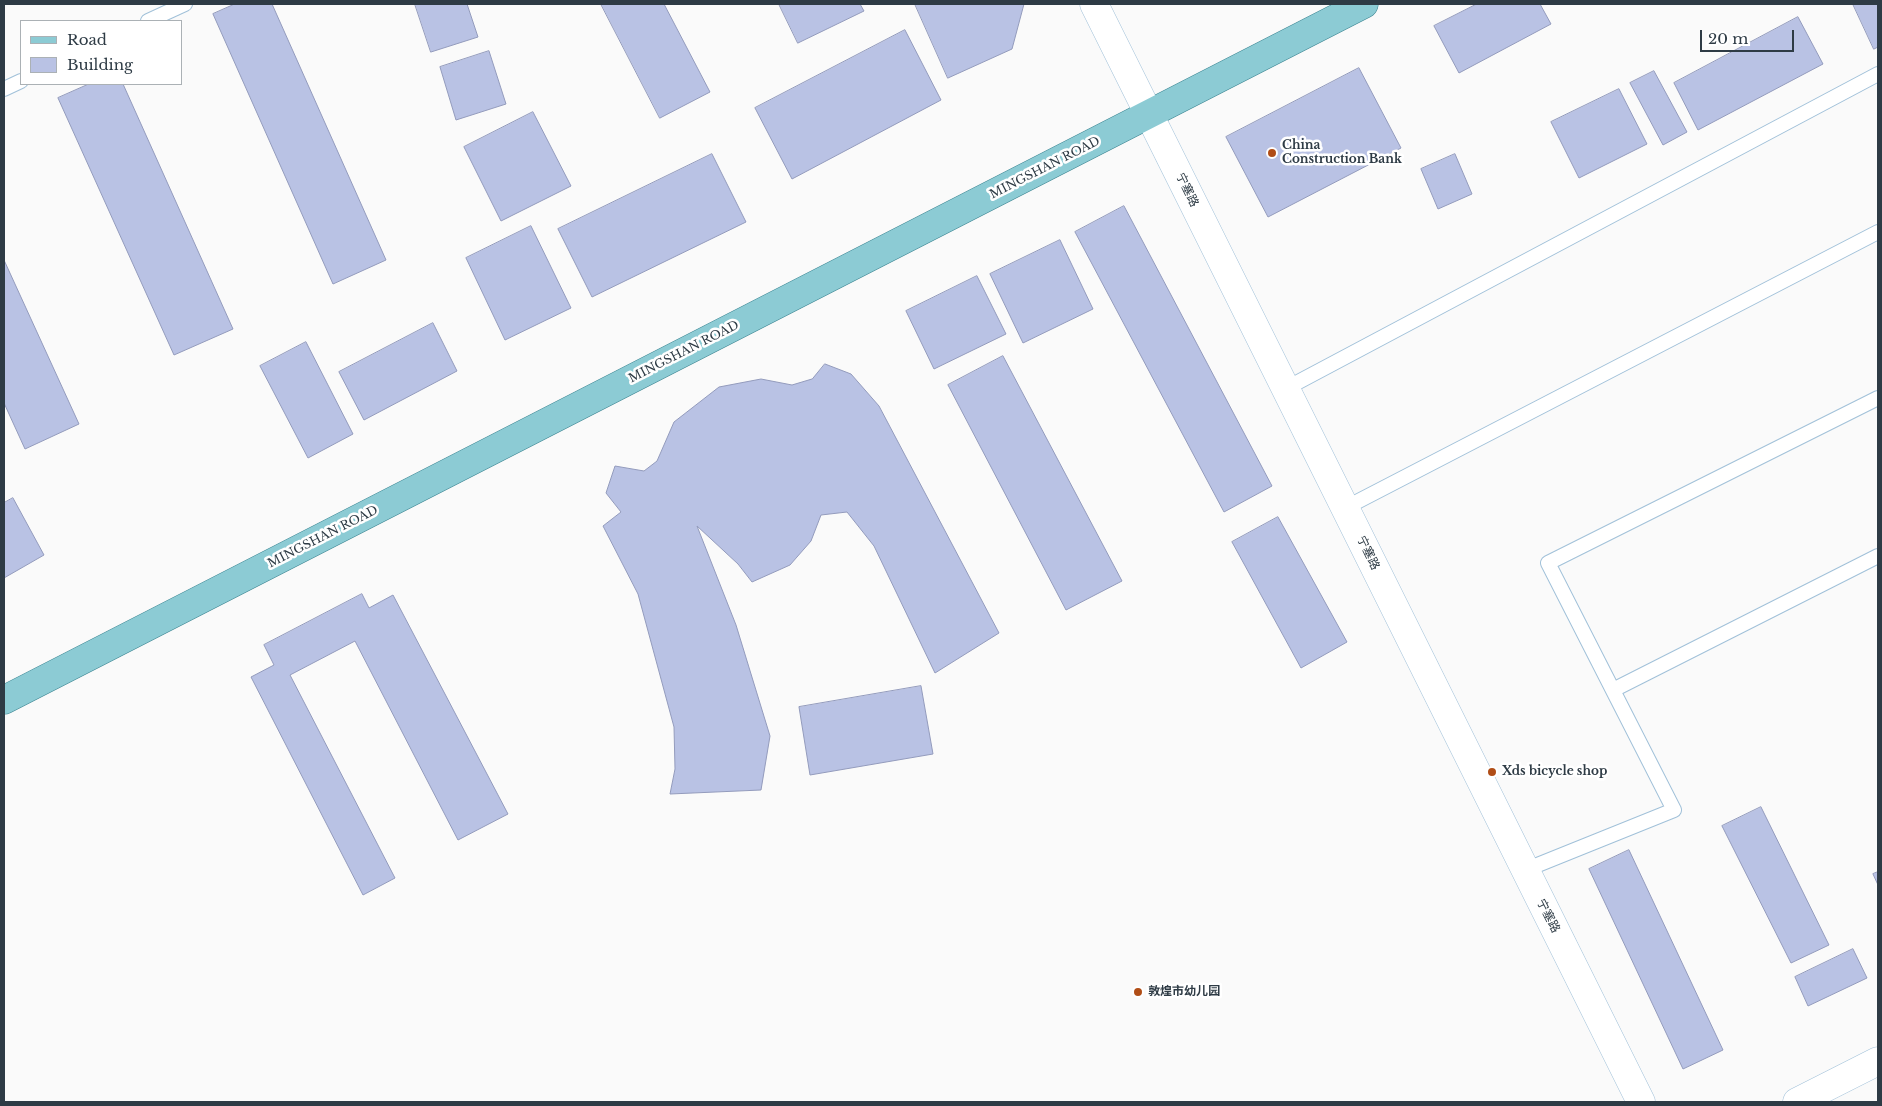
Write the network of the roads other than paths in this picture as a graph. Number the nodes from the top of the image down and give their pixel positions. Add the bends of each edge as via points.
1 (186, 4) edge
2 (1094, 4) edge
3 (1364, 4) edge
4 (150, 20) edge
5 (1878, 74) edge
6 (20, 81) edge
7 (4, 89) edge
8 (1149, 115) junction
9 (1878, 232) edge
10 (1285, 389) junction
11 (1878, 398) edge
12 (1345, 508) junction
13 (1878, 556) edge
14 (1613, 690) junction
15 (4, 700) edge
16 (1525, 870) junction
17 (1878, 1060) edge
18 (1641, 1102) edge
19 (1797, 1102) edge

1 - 4 lane
2 - 8 street, 宁塞路
3 - 8 main road, MINGSHAN ROAD
5 - 10 lane
6 - 7 lane
8 - 10 street, 宁塞路
8 - 15 main road, MINGSHAN ROAD
9 - 12 lane
10 - 12 street, 宁塞路
11 - 14 lane via 1548,563
12 - 16 street, 宁塞路
13 - 14 lane
14 - 16 lane via 1674,810
16 - 18 street, 宁塞路
17 - 19 street

